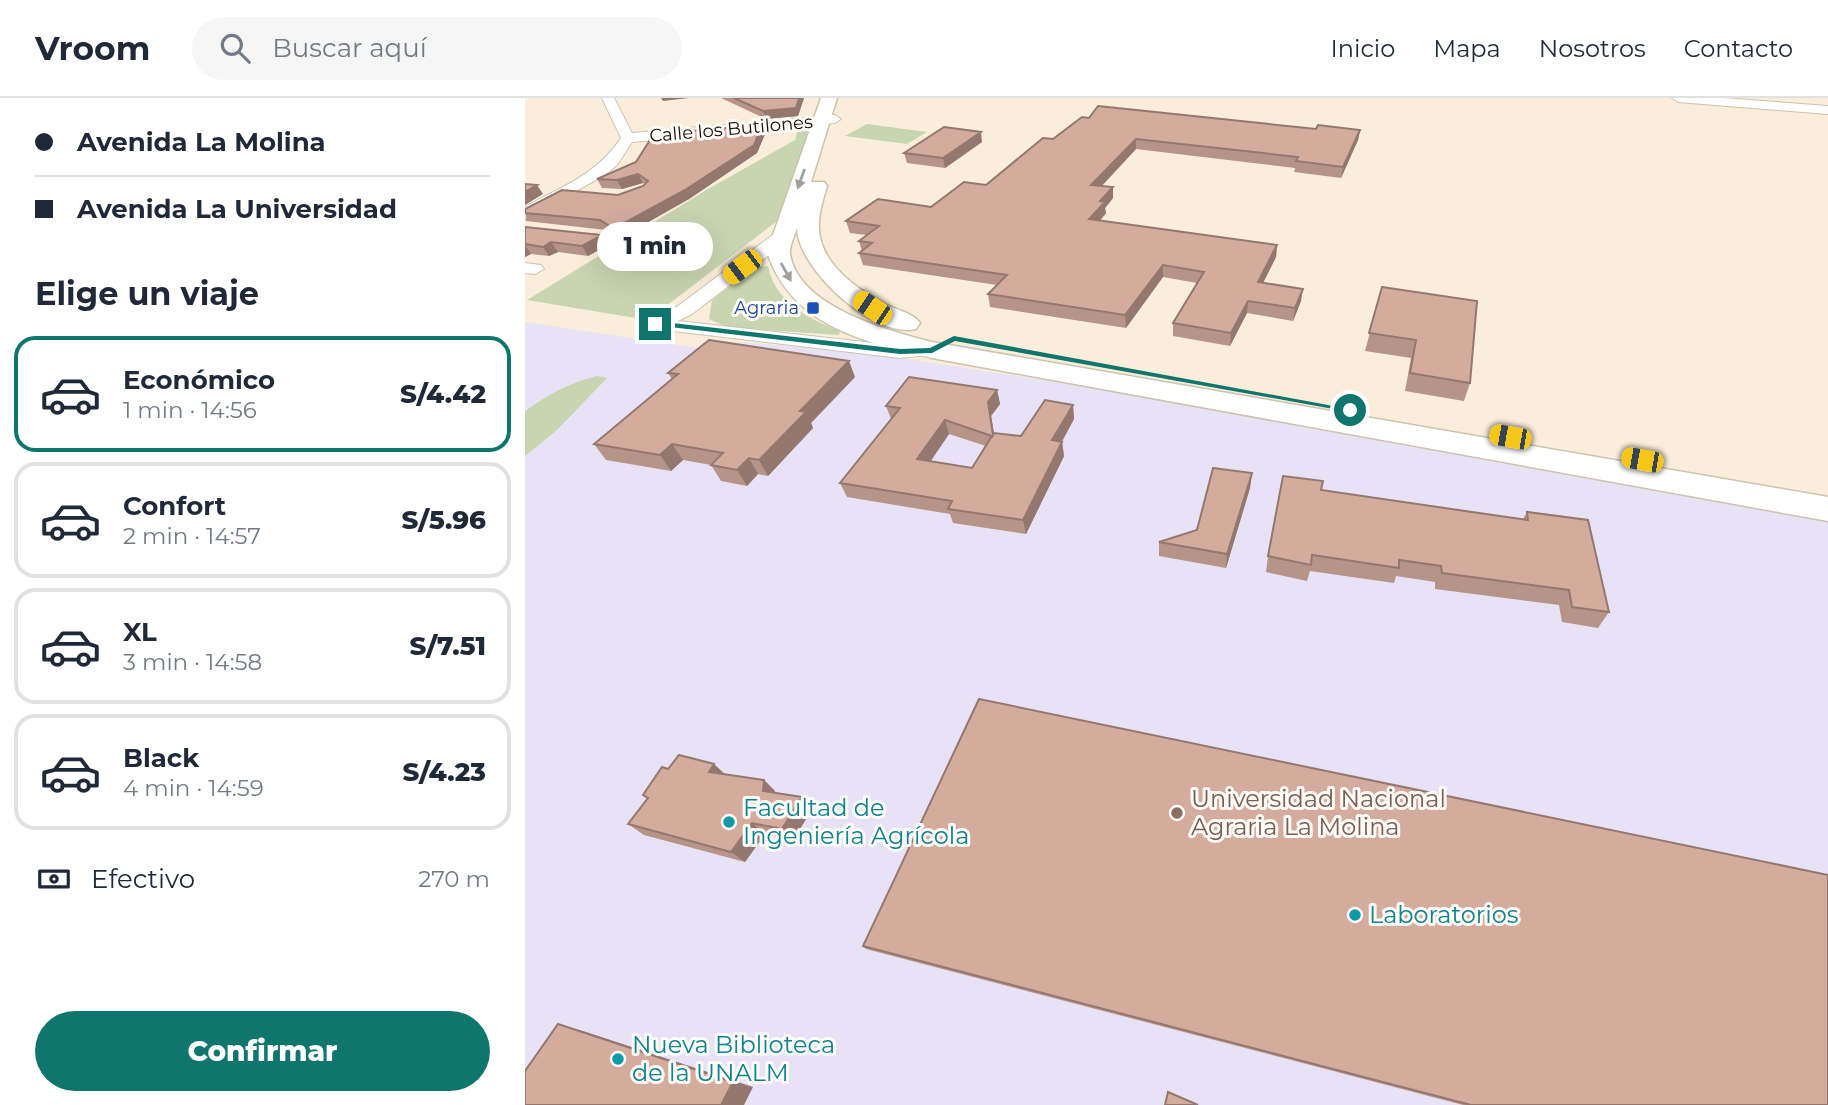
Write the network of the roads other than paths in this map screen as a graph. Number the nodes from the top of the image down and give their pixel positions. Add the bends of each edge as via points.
1 (608, 98) edge
2 (829, 98) edge
3 (842, 98) edge
4 (1678, 98) edge
5 (1822, 98) edge
6 (1742, 101) edge
7 (1828, 108) edge
8 (829, 120) junction
9 (628, 138) junction
10 (564, 192) junction
11 (590, 195) edge
12 (525, 214) edge
13 (807, 231) junction
14 (780, 238) junction
15 (683, 318) junction
16 (655, 324) dead end
17 (943, 344) junction
18 (1828, 493) edge
19 (1828, 509) edge

1 - 9 street
2 - 8 main road
3 - 8 main road
4 - 6 street
5 - 7 street
6 - 7 street
8 - 9 street, Calle los Butilones
8 - 13 main road
8 -> 14 main road
9 - 10 street via 606,167
10 - 11 street
10 - 12 street
13 - 14 main road
13 - 17 main road via 823,266 857,298
14 - 15 street
14 -> 17 main road via 778,252 786,274 809,300 839,321 863,331
15 - 16 street
15 - 17 street via 900,352
17 - 18 main road
17 - 19 main road

